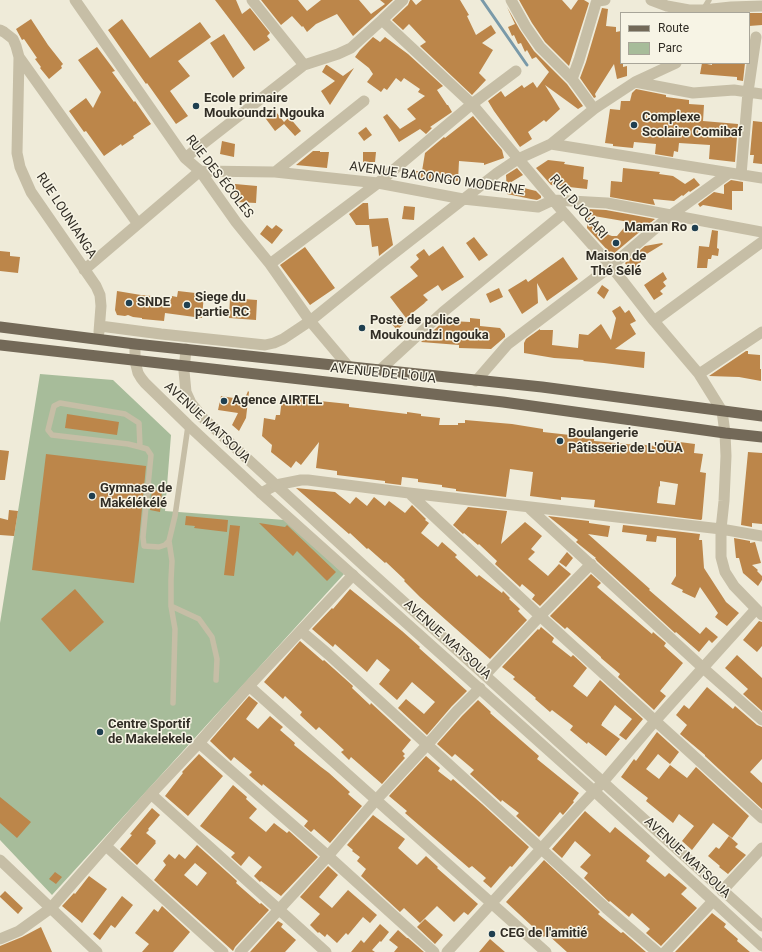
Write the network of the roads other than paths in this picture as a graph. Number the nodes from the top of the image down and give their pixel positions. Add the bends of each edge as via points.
1 (75, 0) edge
2 (252, 0) edge
3 (403, 0) edge
4 (511, 0) edge
5 (605, 0) edge
6 (651, 0) edge
7 (709, 0) edge
8 (762, 6) edge
9 (703, 10) junction
10 (382, 20) junction
11 (0, 30) edge
12 (756, 37) edge
13 (19, 57) junction
14 (674, 64) edge
15 (304, 65) junction
16 (516, 71) dead end
17 (572, 79) junction
18 (635, 82) junction
19 (748, 92) junction
20 (762, 94) edge
21 (364, 101) dead end
22 (472, 104) junction
23 (594, 109) junction
24 (551, 144) junction
25 (186, 158) junction
26 (518, 159) junction
27 (200, 171) junction
28 (275, 172) junction
29 (729, 173) junction
30 (741, 175) junction
31 (762, 178) edge
32 (378, 183) junction
33 (463, 199) junction
34 (552, 200) junction
35 (564, 213) junction
36 (671, 215) junction
37 (138, 224) junction
38 (762, 232) edge
39 (762, 242) edge
40 (270, 264) junction
41 (611, 266) junction
42 (84, 270) junction
43 (310, 321) junction
44 (654, 321) junction
45 (100, 326) junction
46 (0, 327) edge
47 (762, 332) edge
48 (97, 338) junction
49 (160, 340) junction
50 (135, 344) junction
51 (0, 345) edge
52 (265, 345) junction
53 (186, 349) junction
54 (263, 357) junction
55 (135, 361) junction
56 (185, 366) junction
57 (348, 366) junction
58 (380, 370) junction
59 (698, 374) junction
60 (476, 380) junction
61 (722, 411) junction
62 (762, 416) edge
63 (188, 425) junction
64 (725, 433) junction
65 (762, 437) edge
66 (140, 447) junction
67 (276, 485) junction
68 (261, 493) junction
69 (409, 493) junction
70 (528, 507) junction
71 (721, 529) junction
72 (762, 536) edge
73 (170, 541) junction
74 (591, 564) junction
75 (353, 575) junction
76 (171, 606) junction
77 (759, 612) edge
78 (540, 616) junction
79 (300, 631) junction
80 (702, 667) junction
81 (485, 674) junction
82 (216, 680) dead end
83 (249, 686) junction
84 (480, 688) junction
85 (173, 703) dead end
86 (762, 720) edge
87 (655, 721) junction
88 (199, 743) junction
89 (427, 745) junction
90 (603, 782) junction
91 (594, 791) junction
92 (151, 794) junction
93 (376, 800) junction
94 (762, 818) edge
95 (106, 846) junction
96 (542, 848) junction
97 (762, 848) edge
98 (680, 852) junction
99 (328, 856) junction
100 (0, 860) edge
101 (671, 862) junction
102 (722, 891) junction
103 (713, 901) junction
104 (491, 903) junction
105 (51, 908) junction
106 (279, 910) junction
107 (762, 926) edge
108 (0, 939) edge
109 (762, 946) edge
110 (97, 952) edge
111 (223, 952) edge
112 (240, 952) edge
113 (326, 952) edge
114 (434, 952) edge
115 (447, 952) edge
116 (546, 952) edge
117 (657, 952) edge
118 (665, 952) edge

1 - 25 street, RUE DES ÉCOLES
2 - 15 street
3 - 10 street
4 - 17 street via 540,47
5 - 17 street via 596,3
6 - 9 street via 667,6
7 - 9 lane
8 - 9 street
10 - 15 street via 351,48
10 - 22 street, RUE DJOUARI
11 - 13 street via 12,39
12 - 19 street
13 - 37 street
13 - 42 street, RUE LOUNIANGA via 17,153 20,167 31,192
14 - 18 street
15 - 25 street
16 - 22 street
17 - 23 street
18 - 19 street via 694,94 734,90
18 - 23 street
19 - 20 street
19 - 30 street
21 - 28 street
22 - 26 street, RUE DJOUARI
22 - 32 street
23 - 24 street
24 - 26 street
24 - 29 street
25 - 27 street, RUE DES ÉCOLES
26 - 33 street
26 - 34 street, RUE DJOUARI
27 - 28 street, AVENUE BACONGO MODERNE
27 - 37 street
27 - 40 street, RUE DES ÉCOLES
28 - 32 street, AVENUE BACONGO MODERNE
29 - 30 street
29 - 36 street
30 - 31 street
32 - 33 street, AVENUE BACONGO MODERNE
32 - 40 street
33 - 34 street, AVENUE BACONGO MODERNE via 538,207
33 - 43 street
34 - 35 street, RUE DJOUARI
34 - 36 street, AVENUE BACONGO MODERNE via 607,203
35 - 41 street, RUE DJOUARI
35 - 58 street via 443,312
36 - 38 street, AVENUE BACONGO MODERNE
36 - 41 street
37 - 42 street
39 - 44 street
40 - 43 street, RUE DES ÉCOLES
41 - 44 street, RUE DJOUARI
41 - 60 street via 508,344
42 - 45 street, RUE LOUNIANGA via 100,295
43 - 52 street via 283,339
43 - 57 street, RUE DES ÉCOLES
44 - 59 street, RUE DJOUARI
45 - 48 street, RUE LOUNIANGA
45 - 49 street
46 - 48 main road, AVENUE DE L'OUA
47 - 59 street
48 - 50 main road, AVENUE DE L'OUA
49 - 50 main road, AVENUE DE L'OUA
49 - 52 street
49 - 53 main road, AVENUE DE L'OUA
50 - 55 street, AVENUE MATSOUA
51 - 55 main road, AVENUE DE L'OUA
52 - 54 street
53 - 54 main road, AVENUE DE L'OUA
53 - 56 street, AVENUE MATSOUA
54 - 57 main road, AVENUE DE L'OUA
55 - 56 main road, AVENUE DE L'OUA
55 - 63 street, AVENUE MATSOUA via 138,373 145,383
56 - 64 main road, AVENUE DE L'OUA via 503,402
56 - 67 street, AVENUE MATSOUA via 186,392 196,410
57 - 58 main road, AVENUE DE L'OUA
58 - 60 main road, AVENUE DE L'OUA
59 - 61 street, RUE DJOUARI
60 - 61 main road, AVENUE DE L'OUA
61 - 62 main road, AVENUE DE L'OUA
61 - 64 street, RUE DJOUARI
63 - 68 street, AVENUE MATSOUA
63 - 73 lane
64 - 65 main road, AVENUE DE L'OUA
64 - 71 street, RUE DJOUARI
66 - 66 lane via 139,423 125,414 60,403 54,406 48,430 52,435
66 - 73 lane via 147,449 151,454 144,546 159,547
67 - 68 street
67 - 69 street via 308,480
67 - 81 street, AVENUE MATSOUA
68 - 75 street, AVENUE MATSOUA
69 - 70 street
69 - 78 street
70 - 71 street
70 - 74 street
71 - 72 street
71 - 77 street, RUE DJOUARI via 721,557 725,572 734,586
73 - 76 lane
74 - 78 street
74 - 80 street
75 - 79 street
75 - 84 street, AVENUE MATSOUA
76 - 82 lane via 199,619 212,637 217,658
76 - 85 lane via 175,629
77 - 80 street
78 - 81 street
78 - 87 street
79 - 83 street
79 - 89 street
80 - 86 street
80 - 87 street
81 - 90 street, AVENUE MATSOUA
83 - 88 street
83 - 93 street
84 - 89 street
84 - 91 street, AVENUE MATSOUA
87 - 90 street
87 - 94 street
88 - 92 street
88 - 99 street
89 - 93 street
89 - 96 street
90 - 91 street
90 - 98 street, AVENUE MATSOUA
91 - 96 street
91 - 101 street, AVENUE MATSOUA
92 - 95 street
92 - 106 street
93 - 99 street
93 - 104 street
95 - 105 street
95 - 111 street
96 - 104 street
96 - 117 street
97 - 102 street
98 - 101 street
98 - 102 street, AVENUE MATSOUA
99 - 106 street
99 - 114 street
100 - 105 street
101 - 103 street, AVENUE MATSOUA
102 - 107 street, AVENUE MATSOUA
103 - 109 street, AVENUE MATSOUA
103 - 118 street
104 - 115 street
104 - 116 street
105 - 108 street via 19,931
105 - 110 street
106 - 112 street
106 - 113 street

